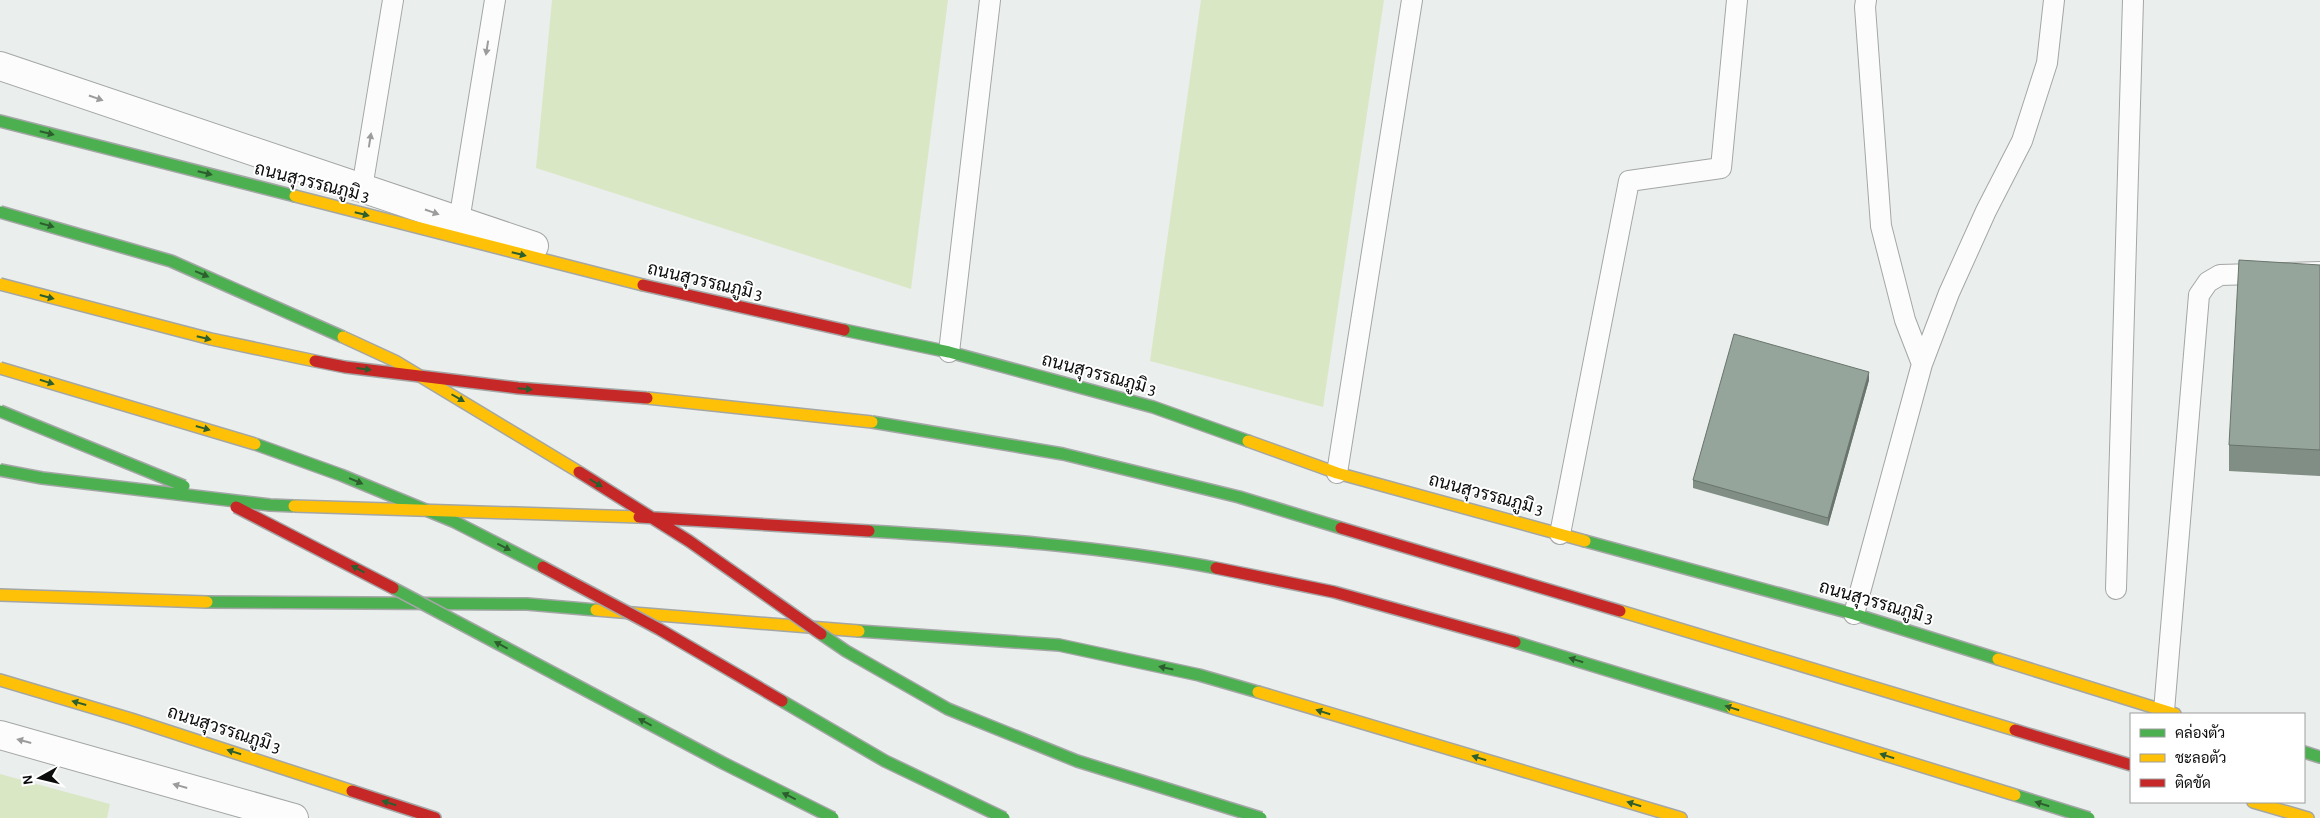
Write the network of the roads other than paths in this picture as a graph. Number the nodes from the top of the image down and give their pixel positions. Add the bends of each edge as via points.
1 (393, 0) edge
2 (495, 0) edge
3 (990, 0) edge
4 (1412, 0) edge
5 (1737, 0) edge
6 (1866, 0) edge
7 (2054, 0) edge
8 (2134, 0) edge
9 (0, 66) edge
10 (0, 121) edge
11 (362, 188) junction
12 (0, 212) edge
13 (459, 221) junction
14 (2320, 272) edge
15 (0, 284) edge
16 (677, 294) junction
17 (949, 352) junction
18 (1922, 364) junction
19 (0, 368) edge
20 (0, 411) edge
21 (0, 470) edge
22 (1337, 473) junction
23 (1560, 534) junction
24 (2116, 589) dead end
25 (0, 595) edge
26 (1854, 614) junction
27 (0, 680) edge
28 (2169, 712) edge
29 (0, 735) edge
30 (2305, 752) edge
31 (2320, 757) edge
32 (2130, 765) edge
33 (2256, 803) edge
34 (294, 818) edge
35 (435, 818) edge
36 (833, 818) edge
37 (1004, 818) edge
38 (1261, 818) edge
39 (1681, 818) edge
40 (2089, 818) edge
41 (2308, 818) edge

11 -> 1 lane
2 -> 13 lane
3 - 17 lane
4 - 22 lane
5 - 23 lane via 1721,168 1629,181
6 - 18 lane via 1882,226 1905,320
7 - 18 lane via 2047,63 2022,140 1948,293
8 - 24 lane
9 -> 11 street
10 -> 16 main road, ถนนสุวรรณภูมิ 3
11 -> 13 street
12 -> 38 main road, bridge via 171,261 395,361 689,541 846,651 948,709 1077,761
13 - 16 street
14 - 28 lane via 2220,274 2208,282 2199,295
15 -> 32 main road, bridge via 211,339 346,367 518,388 694,402 892,424 1063,454 1239,497
16 - 17 main road, ถนนสุวรรณภูมิ 3
17 - 22 main road, ถนนสุวรรณภูมิ 3 via 1153,407
18 - 26 lane
19 -> 37 main road, bridge via 234,437 341,474 455,522 659,629 885,761
36 -> 20 main road, bridge via 237,508
40 -> 21 main road, bridge via 1467,627 1334,592 1178,561 1001,539 649,517 270,505 42,478
22 - 23 main road, ถนนสุวรรณภูมิ 3
23 - 26 main road, ถนนสุวรรณภูมิ 3
39 -> 25 main road via 1199,675 1059,645 527,604 163,602
26 - 28 main road, ถนนสุวรรณภูมิ 3
35 -> 27 main road, ถนนสุวรรณภูมิ 3 via 141,722
34 -> 29 street
30 - 31 main road
33 - 41 main road

